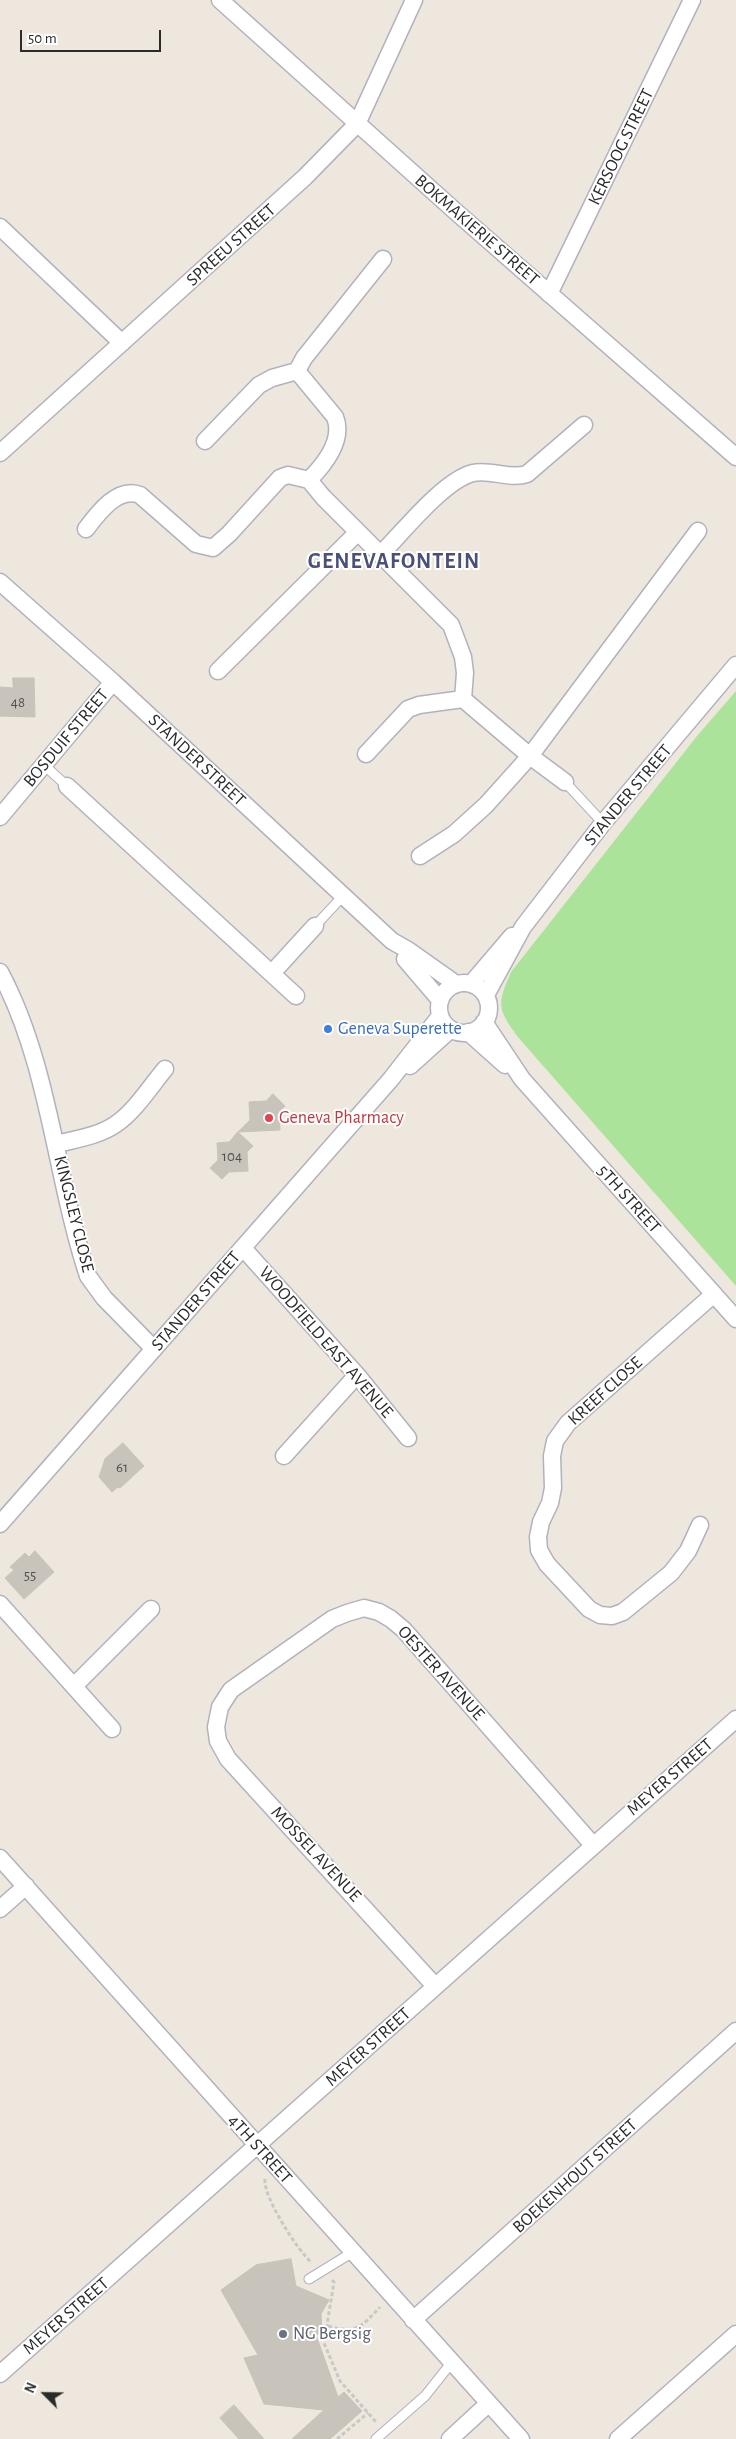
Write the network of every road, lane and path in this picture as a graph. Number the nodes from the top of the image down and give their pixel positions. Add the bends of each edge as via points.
1 (220, 0) edge
2 (414, 0) edge
3 (692, 0) edge
4 (357, 124) junction
5 (0, 227) edge
6 (383, 259) dead end
7 (549, 294) junction
8 (122, 343) junction
9 (297, 372) junction
10 (584, 425) dead end
11 (205, 441) dead end
12 (0, 454) edge
13 (736, 457) edge
14 (309, 480) junction
15 (86, 529) dead end
16 (698, 531) dead end
17 (358, 532) junction
18 (381, 554) junction
19 (0, 582) edge
20 (736, 665) edge
21 (218, 671) dead end
22 (114, 682) junction
23 (463, 699) junction
24 (366, 754) dead end
25 (530, 756) junction
26 (44, 765) junction
27 (565, 782) joint
28 (67, 786) joint
29 (0, 817) edge
30 (603, 823) junction
31 (420, 856) dead end
32 (343, 896) junction
33 (315, 926) joint
34 (523, 927) junction
35 (392, 941) junction
36 (0, 972) edge
37 (272, 973) junction
38 (463, 984) junction
39 (486, 995) junction
40 (296, 996) dead end
41 (440, 1008) junction
42 (484, 1022) junction
43 (451, 1029) junction
44 (468, 1032) junction
45 (165, 1069) dead end
46 (391, 1079) junction
47 (522, 1079) junction
48 (57, 1144) junction
49 (243, 1248) junction
50 (714, 1294) junction
51 (736, 1319) edge
52 (154, 1349) junction
53 (357, 1375) junction
54 (408, 1438) dead end
55 (284, 1456) dead end
56 (0, 1524) edge
57 (700, 1525) dead end
58 (0, 1604) edge
59 (151, 1609) dead end
60 (74, 1686) junction
61 (217, 1714) joint
62 (736, 1719) edge
63 (112, 1729) dead end
64 (593, 1845) junction
65 (0, 1858) edge
66 (26, 1886) junction
67 (0, 1909) edge
68 (435, 1986) junction
69 (736, 2031) edge
70 (258, 2146) junction
71 (276, 2167) junction
72 (353, 2252) junction
73 (322, 2271) junction
74 (309, 2280) dead end
75 (392, 2296) junction
76 (413, 2320) junction
77 (328, 2326) junction
78 (736, 2334) edge
79 (452, 2362) junction
80 (0, 2374) edge
81 (488, 2404) junction
82 (368, 2412) junction
83 (385, 2432) junction
84 (338, 2439) edge
85 (376, 2439) edge
86 (450, 2439) edge
87 (521, 2439) edge
88 (618, 2439) edge

1 - 4 street, BOKMAKIERIE STREET
2 - 4 street, SPREEU STREET
3 - 7 street, KERSOOG STREET
4 - 7 street, BOKMAKIERIE STREET
4 - 8 street, SPREEU STREET via 305,178
5 - 8 street
6 - 9 street via 308,353
7 - 13 street, BOKMAKIERIE STREET
8 - 12 street, SPREEU STREET
9 - 11 street via 259,385
9 - 14 street via 335,416 338,424 332,449
10 - 18 street via 527,474 482,472 457,480
14 - 15 street via 288,475 280,478 213,548 196,544 140,495 131,492 122,494 98,513
14 - 17 street
16 - 25 street
17 - 18 street
17 - 21 street
18 - 23 street via 455,631 465,673
19 - 22 street, STANDER STREET
20 - 30 street, STANDER STREET
22 - 26 street, BOSDUIF STREET
22 - 32 street, STANDER STREET
23 - 24 street via 408,709
23 - 25 street
25 - 27 street
25 - 31 street via 486,805 454,834
26 - 28 lane
26 - 29 street, BOSDUIF STREET
27 - 30 lane
28 - 37 street
30 - 34 street, STANDER STREET
32 - 33 lane
32 - 35 street, STANDER STREET
33 - 37 street
34 - 38 street, STANDER STREET
34 - 39 street, STANDER STREET
35 - 38 street, STANDER STREET
35 - 41 street, STANDER STREET
36 - 48 street, KINGSLEY CLOSE via 20,1017
37 - 40 street
38 - 39 street via 479,988
38 - 41 street via 444,993
39 - 42 street via 489,1004
41 - 43 street
41 - 46 street, STANDER STREET
42 - 44 street
42 - 47 street, 5TH STREET
43 - 44 street
43 - 46 street, STANDER STREET
44 - 47 street, 5TH STREET
45 - 48 street, KINGSLEY CLOSE via 116,1124 91,1136
46 - 49 street, STANDER STREET
47 - 50 street, 5TH STREET
48 - 52 street, KINGSLEY CLOSE via 88,1276 104,1298
49 - 52 street, STANDER STREET
49 - 53 street, WOODFIELD EAST AVENUE
50 - 51 street, 5TH STREET
50 - 57 street, KREEF CLOSE via 568,1423 555,1441 553,1488 541,1522 539,1550 588,1609 612,1616 623,1612 671,1573 688,1551
52 - 56 street, STANDER STREET
53 - 54 street, WOODFIELD EAST AVENUE
53 - 55 street
58 - 60 street
59 - 60 street
60 - 63 street
61 - 64 street, OESTER AVENUE via 231,1690 332,1620 364,1608 379,1612 404,1630
61 - 68 street, MOSSEL AVENUE via 218,1740 228,1758
62 - 64 street, MEYER STREET
64 - 68 street, MEYER STREET
65 - 66 street, 4TH STREET
66 - 67 street
66 - 70 street, 4TH STREET
68 - 70 street, MEYER STREET
69 - 76 street, BOEKENHOUT STREET
70 - 71 street, 4TH STREET
70 - 80 street, MEYER STREET
71 - 72 street, 4TH STREET
71 - 73 path via 264,2181 272,2206 307,2258
72 - 73 lane
72 - 75 street, 4TH STREET
73 - 74 lane
73 - 77 path via 334,2282
75 - 76 street, 4TH STREET
75 - 77 path via 359,2328 341,2330
76 - 79 street, 4TH STREET
77 - 82 path via 324,2343 340,2381
78 - 88 street
79 - 81 street, 4TH STREET
79 - 83 lane via 425,2396
81 - 86 street
81 - 87 street, 4TH STREET
82 - 83 path
82 - 84 path
83 - 85 lane

